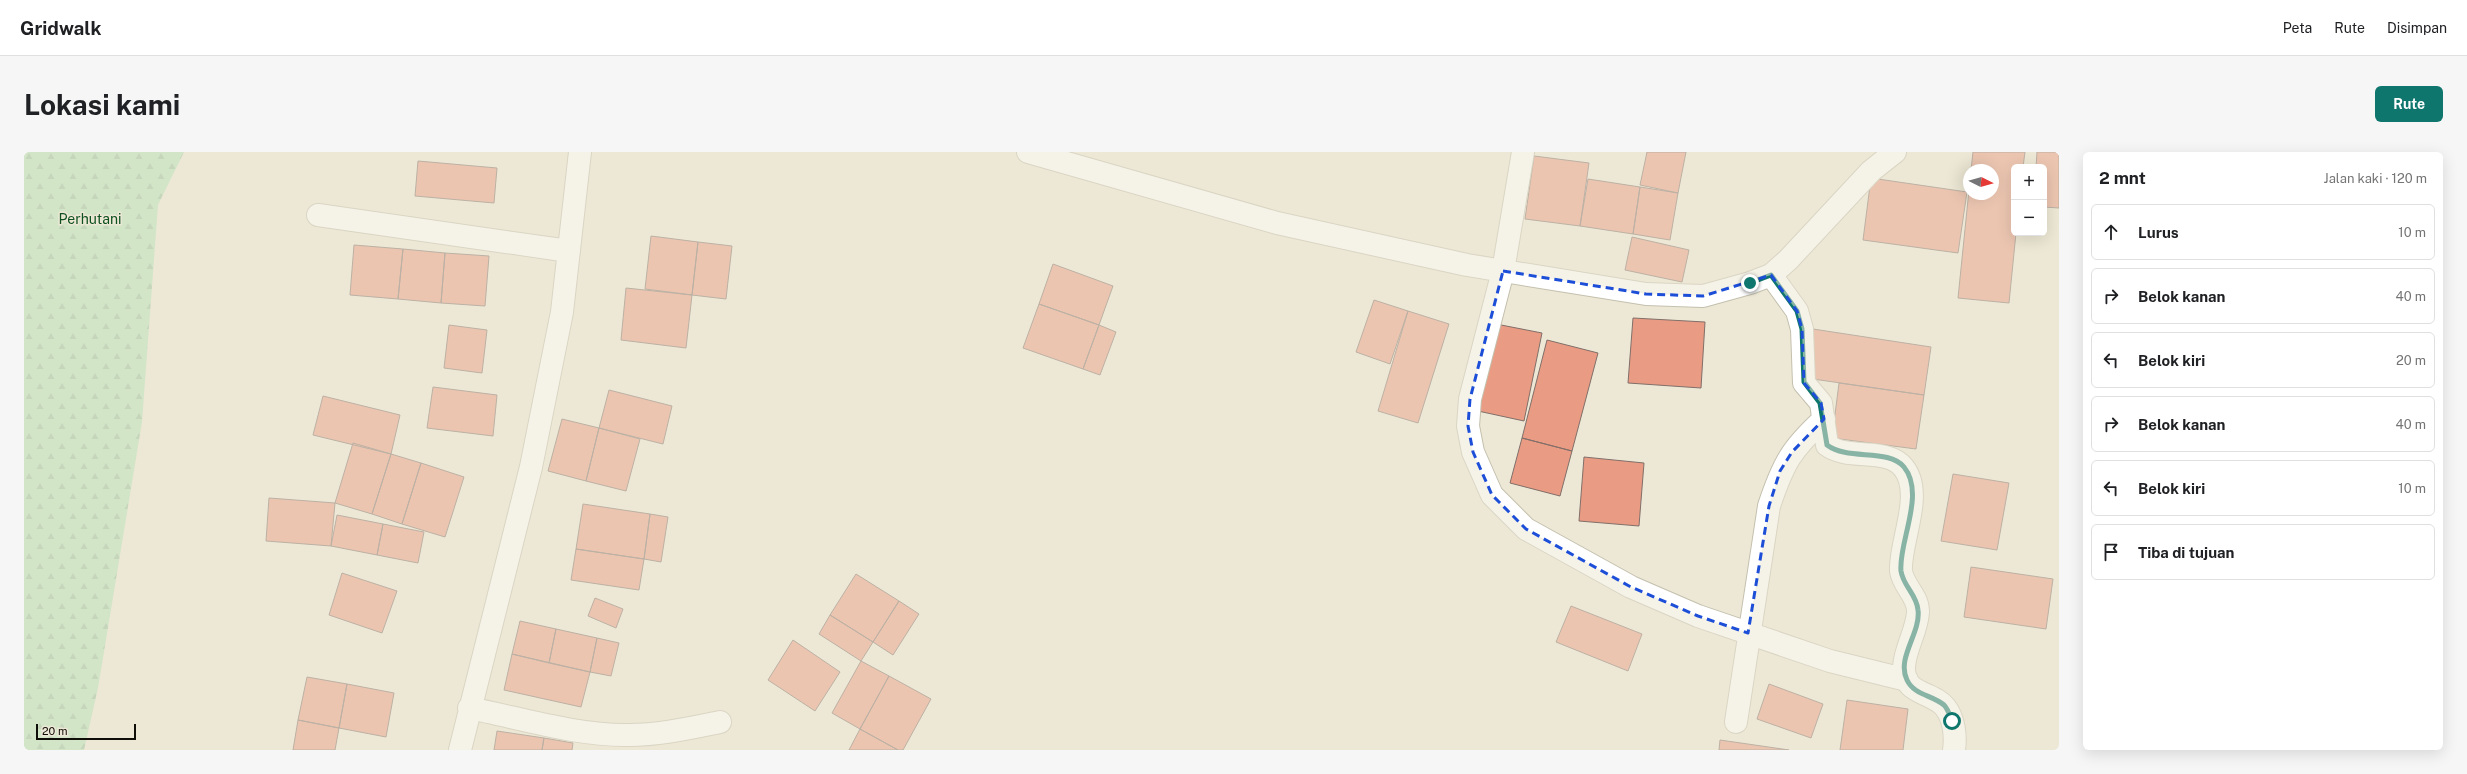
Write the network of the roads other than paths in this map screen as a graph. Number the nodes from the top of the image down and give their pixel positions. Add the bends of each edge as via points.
1 (580, 152) edge
2 (1028, 152) edge
3 (1523, 152) edge
4 (1895, 152) edge
5 (318, 216) dead end
6 (569, 251) junction
7 (1503, 270) junction
8 (1771, 275) junction
9 (1824, 419) junction
10 (1748, 633) junction
11 (1907, 680) junction
12 (469, 708) junction
13 (720, 722) dead end
14 (1736, 722) dead end
15 (460, 750) edge
16 (1954, 750) edge

1 - 6 street
2 - 7 street via 1277,222
3 - 7 street
4 - 8 street via 1871,171
5 - 6 street
6 - 12 street via 562,312 531,468
7 - 8 street via 1646,294 1703,296
7 - 10 street via 1470,399 1468,426 1473,452 1492,495 1526,529 1631,587 1698,616
8 - 9 street via 1797,311 1802,329 1804,382 1820,403
9 - 10 street via 1792,452 1780,471 1770,506
9 - 11 street via 1827,445 1836,452 1880,456 1895,461 1904,467 1910,484 1911,520 1901,570 1906,587 1918,609 1917,626 1904,668
10 - 11 street via 1830,661
10 - 14 street
11 - 16 street via 1916,692 1945,706 1952,721 1956,741
12 - 13 street via 603,734 629,736 666,733
12 - 15 street

